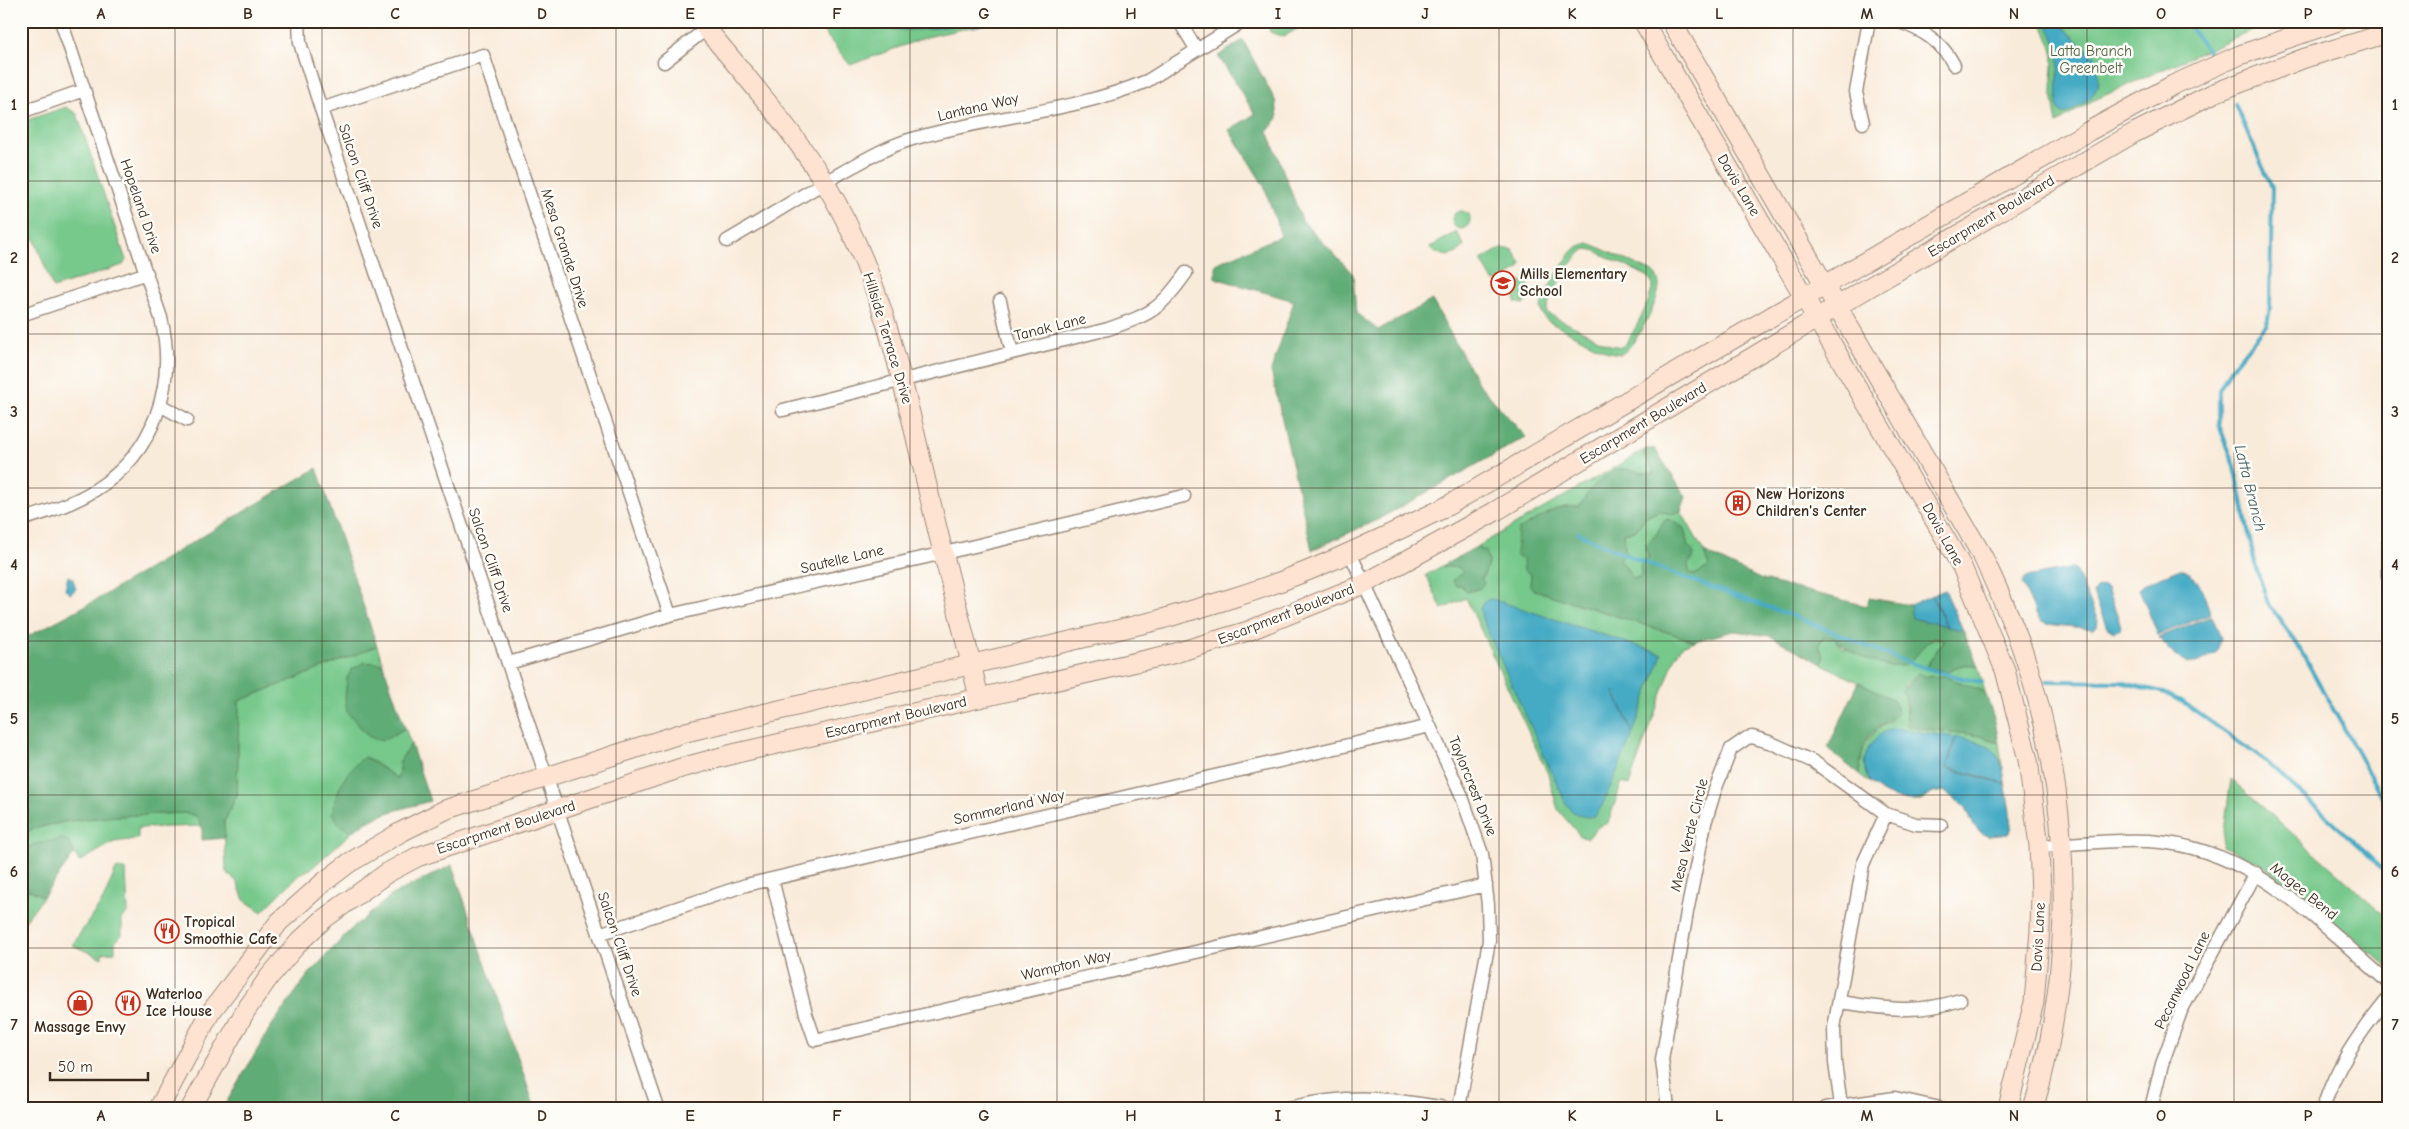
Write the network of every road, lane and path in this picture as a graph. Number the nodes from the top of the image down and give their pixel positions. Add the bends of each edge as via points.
1 (61, 21) edge
2 (299, 21) edge
3 (1179, 21) edge
4 (1243, 21) edge
5 (1643, 21) edge
6 (1671, 21) edge
7 (1869, 21) edge
8 (1898, 21) edge
9 (2338, 21) edge
10 (2385, 21) edge
11 (703, 25) edge
12 (2388, 32) edge
13 (1197, 50) junction
14 (664, 62) dead end
15 (1954, 65) dead end
16 (84, 90) junction
17 (321, 109) junction
18 (21, 112) edge
19 (1862, 123) dead end
20 (2089, 132) junction
21 (2100, 152) junction
22 (825, 182) junction
23 (727, 241) dead end
24 (147, 273) junction
25 (1186, 273) dead end
26 (1826, 286) junction
27 (1806, 298) junction
28 (1000, 301) dead end
29 (1838, 307) junction
30 (21, 316) edge
31 (1818, 319) junction
32 (1012, 353) junction
33 (903, 380) junction
34 (160, 405) junction
35 (783, 410) dead end
36 (187, 420) dead end
37 (1184, 496) dead end
38 (21, 520) edge
39 (2388, 545) edge
40 (944, 553) junction
41 (1350, 553) junction
42 (2388, 576) edge
43 (1364, 584) junction
44 (670, 615) junction
45 (509, 663) junction
46 (971, 663) junction
47 (979, 698) junction
48 (1430, 726) junction
49 (546, 776) junction
50 (558, 810) junction
51 (1886, 814) junction
52 (1941, 825) dead end
53 (2061, 845) junction
54 (2039, 846) junction
55 (2256, 874) junction
56 (772, 879) junction
57 (1486, 884) junction
58 (599, 934) junction
59 (2388, 982) edge
60 (2388, 998) edge
61 (1960, 1000) dead end
62 (1840, 1002) junction
63 (198, 1037) junction
64 (223, 1051) junction
65 (1841, 1105) junction
66 (1872, 1106) edge
67 (159, 1108) edge
68 (190, 1108) edge
69 (658, 1108) edge
70 (1288, 1108) edge
71 (1445, 1108) edge
72 (1459, 1108) edge
73 (1668, 1108) edge
74 (1825, 1108) edge
75 (1940, 1108) edge
76 (2008, 1108) edge
77 (2033, 1108) edge
78 (2151, 1108) edge
79 (2323, 1108) edge

1 - 16 street, Hopeland Drive
2 - 17 street, Salcon Cliff Drive via 300,43
3 - 13 street
4 - 13 street, Lantana Way
5 - 27 main road, Davis Lane
6 - 26 main road, Davis Lane
7 - 19 street via 1856,86
8 - 15 street via 1929,35 1940,44
9 - 20 main road, Escarpment Boulevard via 2240,55 2182,81
10 - 12 street
11 - 14 street
11 - 22 main road, Hillside Terrace Drive via 777,116
12 - 21 main road, Escarpment Boulevard via 2305,58 2214,94
13 - 22 street, Lantana Way via 1134,86 908,140
16 - 18 street
16 - 24 street, Hopeland Drive
17 - 44 street, Mesa Grande Drive via 483,55
17 - 45 street, Salcon Cliff Drive
20 - 21 main road
20 - 26 main road, Escarpment Boulevard
21 - 29 main road, Escarpment Boulevard
22 - 23 street, Lantana Way
22 - 33 main road, Hillside Terrace Drive via 854,238 878,296
24 - 30 street
24 - 34 street, Hopeland Drive via 167,347 166,383
25 - 32 street, Tanak Lane via 1162,305 1138,318 1101,331
26 - 27 main road, Escarpment Boulevard
26 - 29 main road, Davis Lane
27 - 31 main road, Davis Lane
27 - 41 main road, Escarpment Boulevard via 1442,509
28 - 32 street
29 - 31 main road, Escarpment Boulevard
29 - 53 main road, Davis Lane via 1979,549 2001,597 2022,651 2046,737 2056,790
31 - 43 main road, Escarpment Boulevard via 1511,502
31 - 54 main road, Davis Lane via 1957,559 1981,608 2018,714 2028,760
32 - 33 street, Tanak Lane
33 - 35 street, Tanak Lane
33 - 40 main road, Hillside Terrace Drive
34 - 36 street
34 - 38 street, Hopeland Drive via 145,440 113,477 83,497
37 - 40 street, Sautelle Lane
39 - 42 street
40 - 44 street, Sautelle Lane
40 - 46 main road, Hillside Terrace Drive
41 - 43 street, Taylorcrest Drive
41 - 46 main road, Escarpment Boulevard via 1241,596 1165,619
43 - 47 main road, Escarpment Boulevard via 1239,634 1117,667
43 - 48 street, Taylorcrest Drive
44 - 45 street, Sautelle Lane
45 - 49 street, Salcon Cliff Drive
46 - 47 main road, Hillside Terrace Drive
46 - 49 main road, Escarpment Boulevard via 686,732
47 - 50 main road, Escarpment Boulevard via 736,753
48 - 56 street, Sommerland Way
48 - 57 street, Taylorcrest Drive via 1471,818 1482,854
49 - 50 street, Salcon Cliff Drive
49 - 63 main road, Escarpment Boulevard via 445,810 374,847 324,882 279,922 210,1013
50 - 58 street, Salcon Cliff Drive
50 - 64 main road, Escarpment Boulevard via 417,857 358,892 312,929 269,977
51 - 52 street, Mesa Verde Circle via 1916,824
51 - 62 street via 1863,864
51 - 73 street, Mesa Verde Circle via 1814,762 1775,745 1752,737 1731,749 1705,823 1686,922 1662,1060
53 - 54 street, Magee Bend
53 - 55 street, Magee Bend via 2169,843 2212,854
53 - 77 main road, Davis Lane via 2064,886 2058,990
54 - 76 main road, Davis Lane via 2040,930 2034,1002
55 - 59 street, Magee Bend via 2287,895
55 - 78 street, Pecanwood Lane via 2182,1011 2162,1064
56 - 57 street, Wampton Way via 815,1040
56 - 58 street, Sommerland Way via 691,902
57 - 72 street, Taylorcrest Drive via 1489,941
58 - 69 street, Salcon Cliff Drive
60 - 79 street via 2347,1053 2331,1082
61 - 62 street via 1929,1009 1906,1010
62 - 65 street via 1834,1037
63 - 64 main road
63 - 67 main road, Escarpment Boulevard
64 - 68 main road, Escarpment Boulevard
65 - 66 street
65 - 74 street
66 - 75 street via 1895,1098
70 - 71 street via 1357,1097

